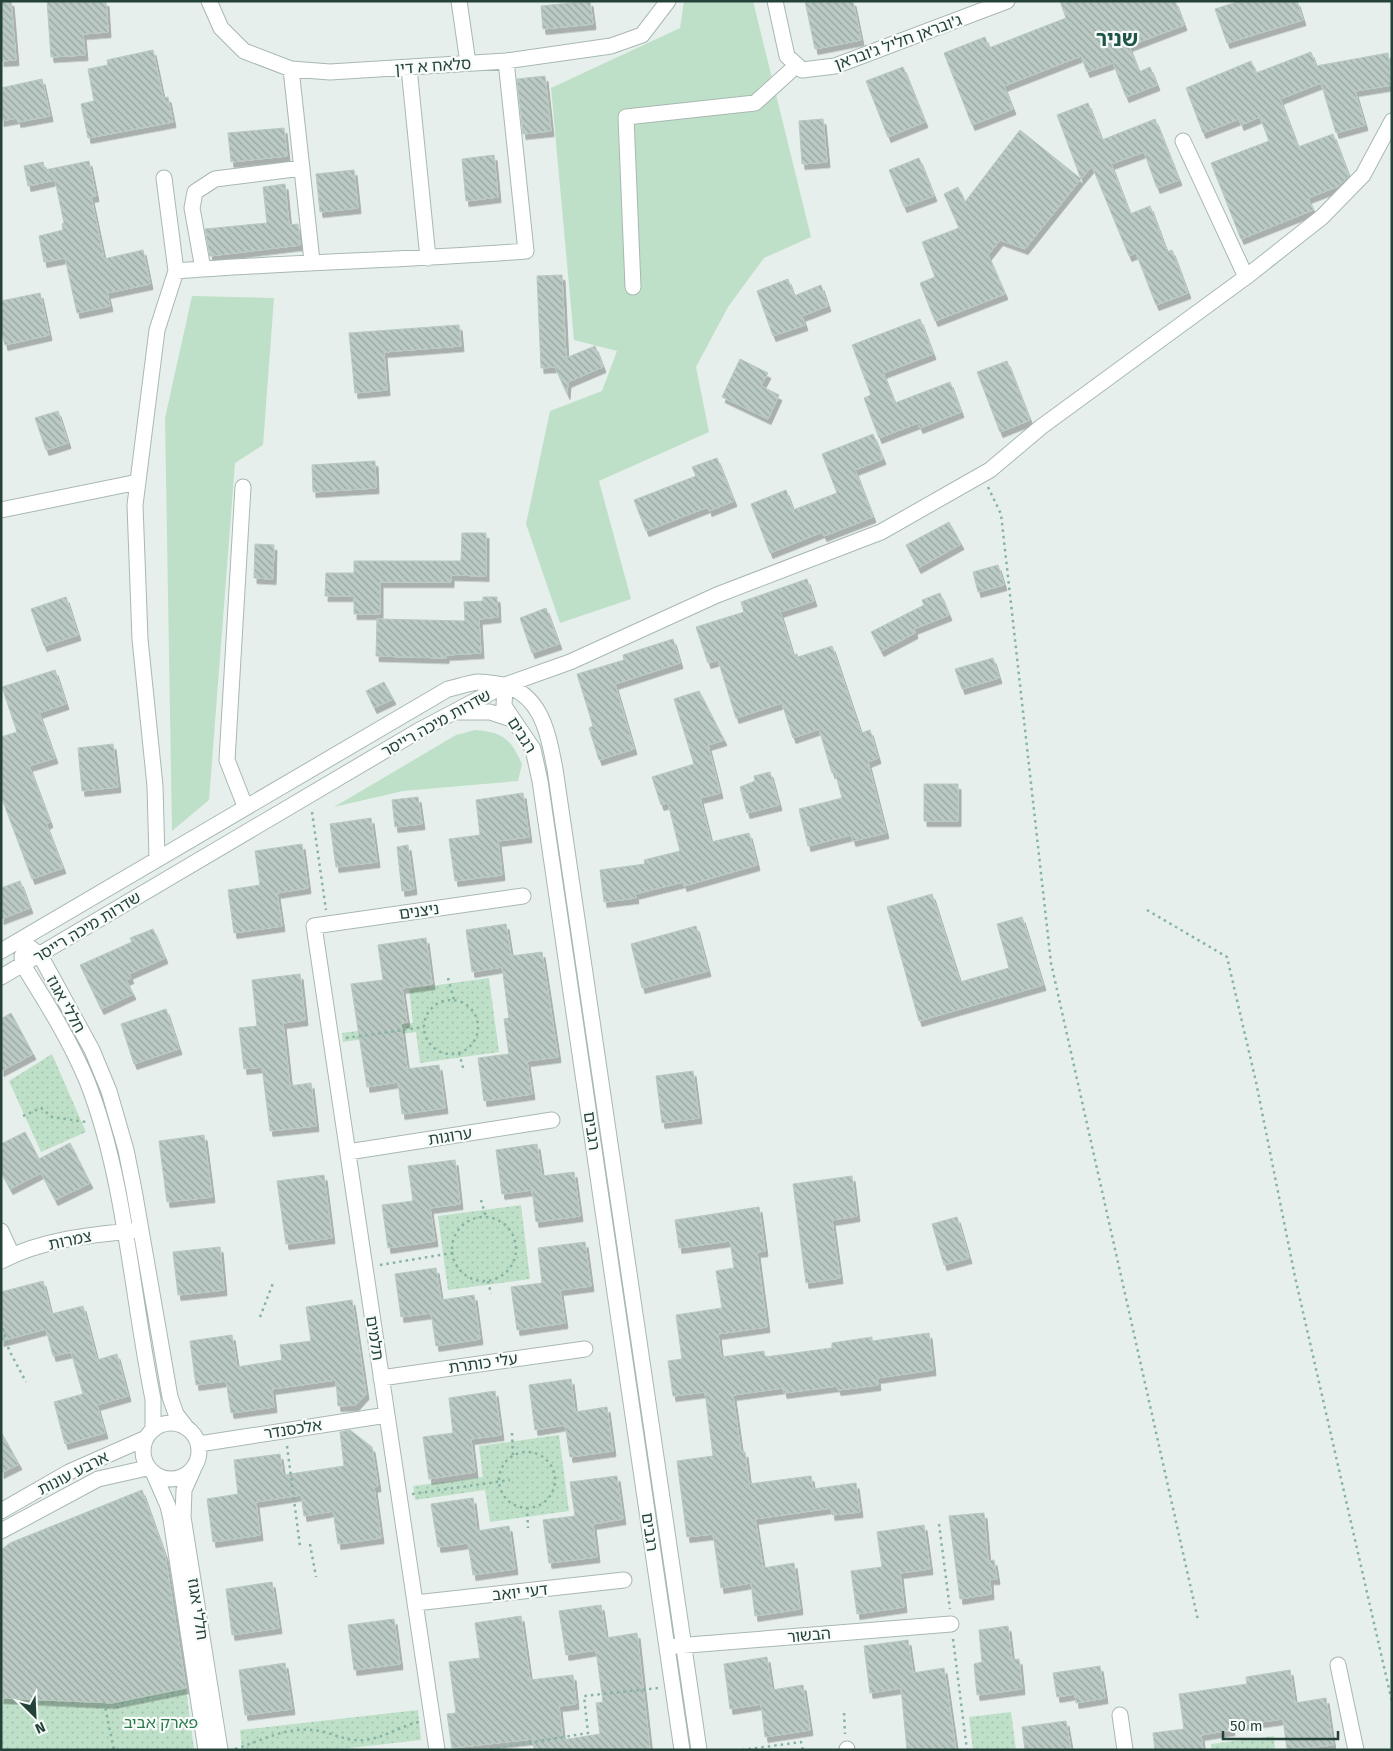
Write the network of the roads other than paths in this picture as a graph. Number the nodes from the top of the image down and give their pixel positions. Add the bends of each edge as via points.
1 (209, 1) edge
2 (459, 1) edge
3 (668, 1) edge
4 (775, 1) edge
5 (1008, 1) edge
6 (506, 61) junction
7 (468, 63) junction
8 (796, 65) junction
9 (409, 68) junction
10 (292, 69) junction
11 (1392, 121) edge
12 (1184, 141) dead end
13 (302, 168) junction
14 (164, 178) dead end
15 (428, 258) junction
16 (312, 261) junction
17 (203, 269) junction
18 (176, 271) junction
19 (1246, 277) junction
20 (633, 287) dead end
21 (138, 482) junction
22 (242, 487) dead end
23 (1, 510) edge
24 (505, 685) junction
25 (454, 712) junction
26 (511, 718) junction
27 (245, 806) junction
28 (157, 859) junction
29 (523, 896) dead end
30 (321, 925) joint
31 (20, 940) junction
32 (1, 951) edge
33 (40, 956) junction
34 (23, 965) junction
35 (1, 977) edge
36 (552, 1120) dead end
37 (348, 1152) junction
38 (141, 1230) junction
39 (1, 1231) edge
40 (124, 1232) junction
41 (7, 1258) edge
42 (586, 1349) dead end
43 (381, 1378) junction
44 (387, 1415) junction
45 (186, 1427) junction
46 (149, 1434) junction
47 (199, 1444) junction
48 (193, 1470) junction
49 (150, 1471) junction
50 (1, 1511) edge
51 (1, 1531) edge
52 (624, 1580) dead end
53 (415, 1603) junction
54 (951, 1624) dead end
55 (685, 1646) junction
56 (667, 1647) junction
57 (1338, 1665) dead end
58 (1120, 1715) dead end
59 (206, 1750) edge
60 (220, 1750) edge
61 (437, 1750) edge
62 (682, 1750) edge
63 (699, 1750) edge
64 (1124, 1750) edge
65 (1356, 1750) edge

1 - 10 street, סלאח א דין via 221,28 244,51
2 - 7 street
3 - 6 street, סלאח א דין via 642,34 611,46
4 - 8 street via 787,56
5 - 8 street, ג'ובראן חליל ג'ובראן via 835,66 802,70
6 - 7 street, סלאח א דין
6 - 15 street via 526,251
7 - 9 street, סלאח א דין
8 - 20 street via 754,103 626,117
9 - 10 street, סלאח א דין via 330,72
9 - 15 street
10 - 13 street
11 - 19 street via 1363,175 1322,217
12 - 19 street
13 - 16 street
13 - 17 street via 214,179 195,192 192,208
14 - 18 street
15 - 16 street
16 - 17 street
17 - 18 street
18 - 21 street via 157,330
19 - 24 street via 1041,427 982,475 882,532 717,595 570,662
21 - 23 street
21 - 28 street via 135,505 140,638 154,786
22 - 27 street via 227,760
24 - 25 street, שדרות מיכה רייסר
24 - 26 street, רגבים via 504,706
24 - 27 street, שדרות מיכה רייסר via 479,682 448,689
24 - 55 street, רגבים via 523,694 540,712 551,749
25 - 26 street via 474,711
25 - 33 street, שדרות מיכה רייסר
26 - 56 street, רגבים via 525,735 537,760
27 - 28 street, שדרות מיכה רייסר
28 - 31 street, שדרות מיכה רייסר
29 - 30 street, ניצנים
30 - 37 street, תלמים via 330,1040
31 - 32 street, שדרות מיכה רייסר
31 - 33 street, חללי אגוז
31 - 34 street, חללי אגוז
33 - 34 street, שדרות מיכה רייסר
33 - 38 street, חללי אגוז via 92,1050 109,1091 126,1150
34 - 35 street, שדרות מיכה רייסר
34 - 40 street, חללי אגוז via 76,1057 101,1124
36 - 37 street, ערוגות
37 - 43 street, תלמים
38 - 40 street, צמרות
38 - 45 street, חללי אגוז via 170,1397 176,1414
39 - 41 street
40 - 41 street, צמרות via 85,1236
40 - 46 street, חללי אגוז via 153,1399
42 - 43 street, עלי כותרת
43 - 44 street, תלמים
44 - 47 street, אלכסנדר
44 - 53 street, תלמים
45 - 46 street via 169,1423
45 - 47 street
46 - 49 street via 142,1453
46 - 50 street, ארבע עונות via 70,1472
47 - 48 street via 198,1461
48 - 49 street via 178,1479 161,1478
48 - 60 street, חללי אגוז via 184,1490 184,1517
49 - 51 street, ארבע עונות via 98,1479
49 - 59 street, חללי אגוז via 171,1519
52 - 53 street, דעי יואב
53 - 61 street, תלמים
54 - 55 street, הבשור
55 - 56 street, הבשור
55 - 63 street, רגבים
56 - 62 street, רגבים
57 - 65 street
58 - 64 street

